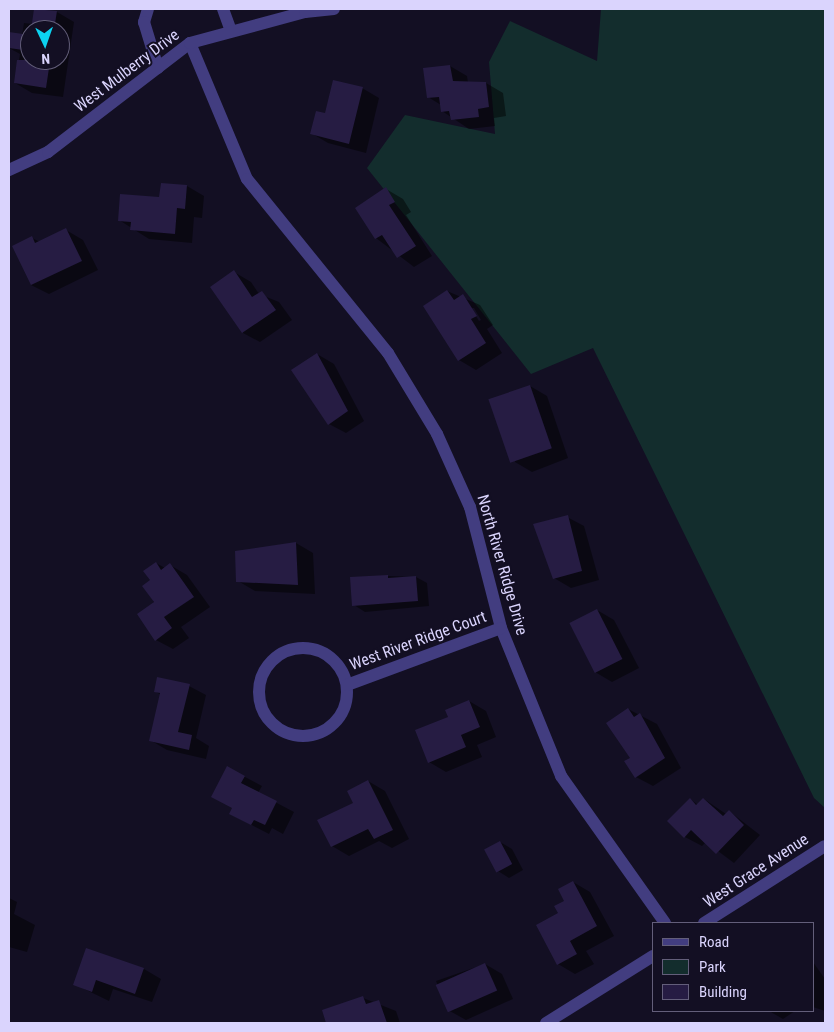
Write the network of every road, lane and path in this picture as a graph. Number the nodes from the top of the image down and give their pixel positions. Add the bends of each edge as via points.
1 (148, 9) edge
2 (223, 9) edge
3 (334, 9) edge
4 (231, 32) junction
5 (190, 43) junction
6 (158, 68) junction
7 (9, 170) edge
8 (501, 628) junction
9 (347, 685) junction
10 (825, 846) edge
11 (664, 922) edge
12 (706, 922) edge
13 (652, 957) edge
14 (546, 1023) edge

1 - 6 street via 144,22
2 - 4 street
3 - 4 street, West Mulberry Drive
4 - 5 street, West Mulberry Drive
5 - 6 street, West Mulberry Drive
5 - 8 street, North River Ridge Drive via 247,179 388,353 437,434 470,507
6 - 7 street, West Mulberry Drive via 48,152
8 - 9 street, West River Ridge Court
8 - 11 street, North River Ridge Drive via 561,776
9 - 9 street, West River Ridge Court via 343,671 328,656 307,648 293,649 269,665 259,692 268,719 285,732 306,736 333,725 344,707
10 - 12 street, West Grace Avenue
13 - 14 street

